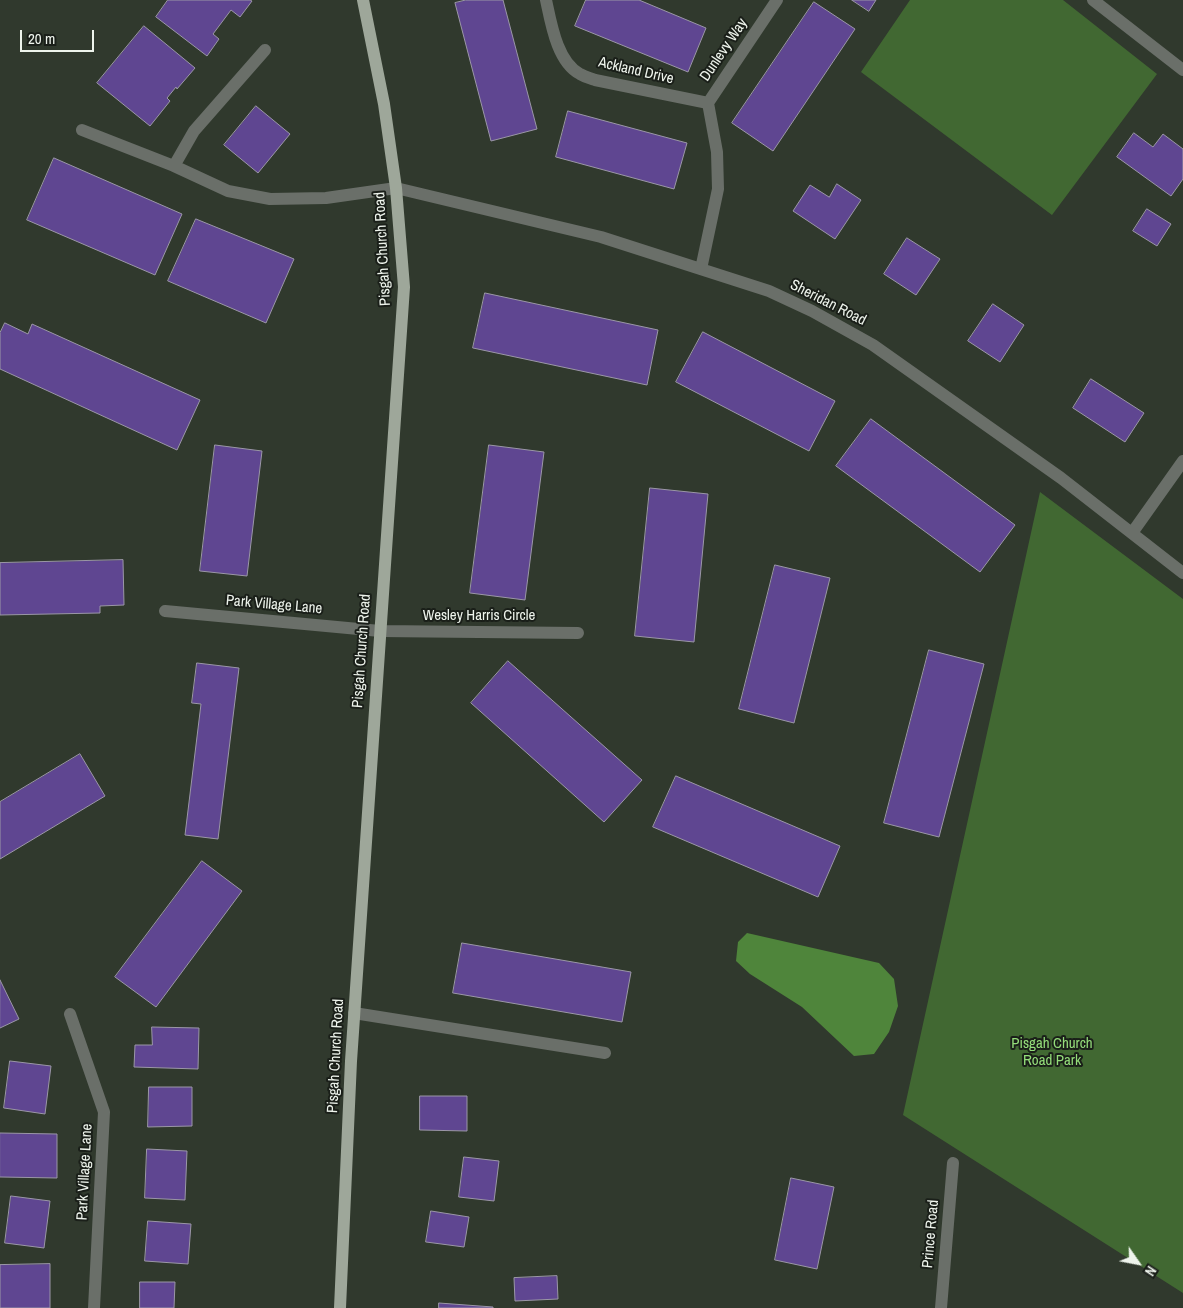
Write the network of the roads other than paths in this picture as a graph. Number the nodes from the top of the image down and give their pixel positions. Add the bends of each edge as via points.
1 (364, 0) edge
2 (546, 0) edge
3 (777, 0) edge
4 (1093, 0) edge
5 (265, 50) dead end
6 (1183, 70) edge
7 (708, 103) junction
8 (82, 130) dead end
9 (174, 166) junction
10 (396, 188) junction
11 (701, 269) junction
12 (1183, 461) edge
13 (1132, 533) junction
14 (1183, 573) edge
15 (165, 611) dead end
16 (380, 631) junction
17 (578, 632) dead end
18 (354, 1013) junction
19 (70, 1014) dead end
20 (605, 1053) dead end
21 (953, 1163) dead end
22 (94, 1308) edge
23 (340, 1308) edge
24 (941, 1308) edge

1 - 10 main road, Pisgah Church Road
2 - 7 street, Ackland Drive via 559,49 579,74
3 - 7 street, Dunlevy Way
4 - 6 street
5 - 9 street via 194,131
7 - 11 street, Dunlevy Way via 717,152 718,188
8 - 9 street
9 - 10 street via 228,190 270,199 326,198
10 - 11 street, Sheridan Road via 601,237
10 - 16 main road, Pisgah Church Road via 404,287
11 - 13 street, Sheridan Road via 768,291 873,345 1061,478
12 - 13 street
13 - 14 street, Sheridan Road
15 - 16 street, Park Village Lane
16 - 17 street, Wesley Harris Circle
16 - 18 main road, Pisgah Church Road
18 - 20 street
18 - 23 main road, Pisgah Church Road
19 - 22 street, Park Village Lane via 104,1112
21 - 24 street, Prince Road

